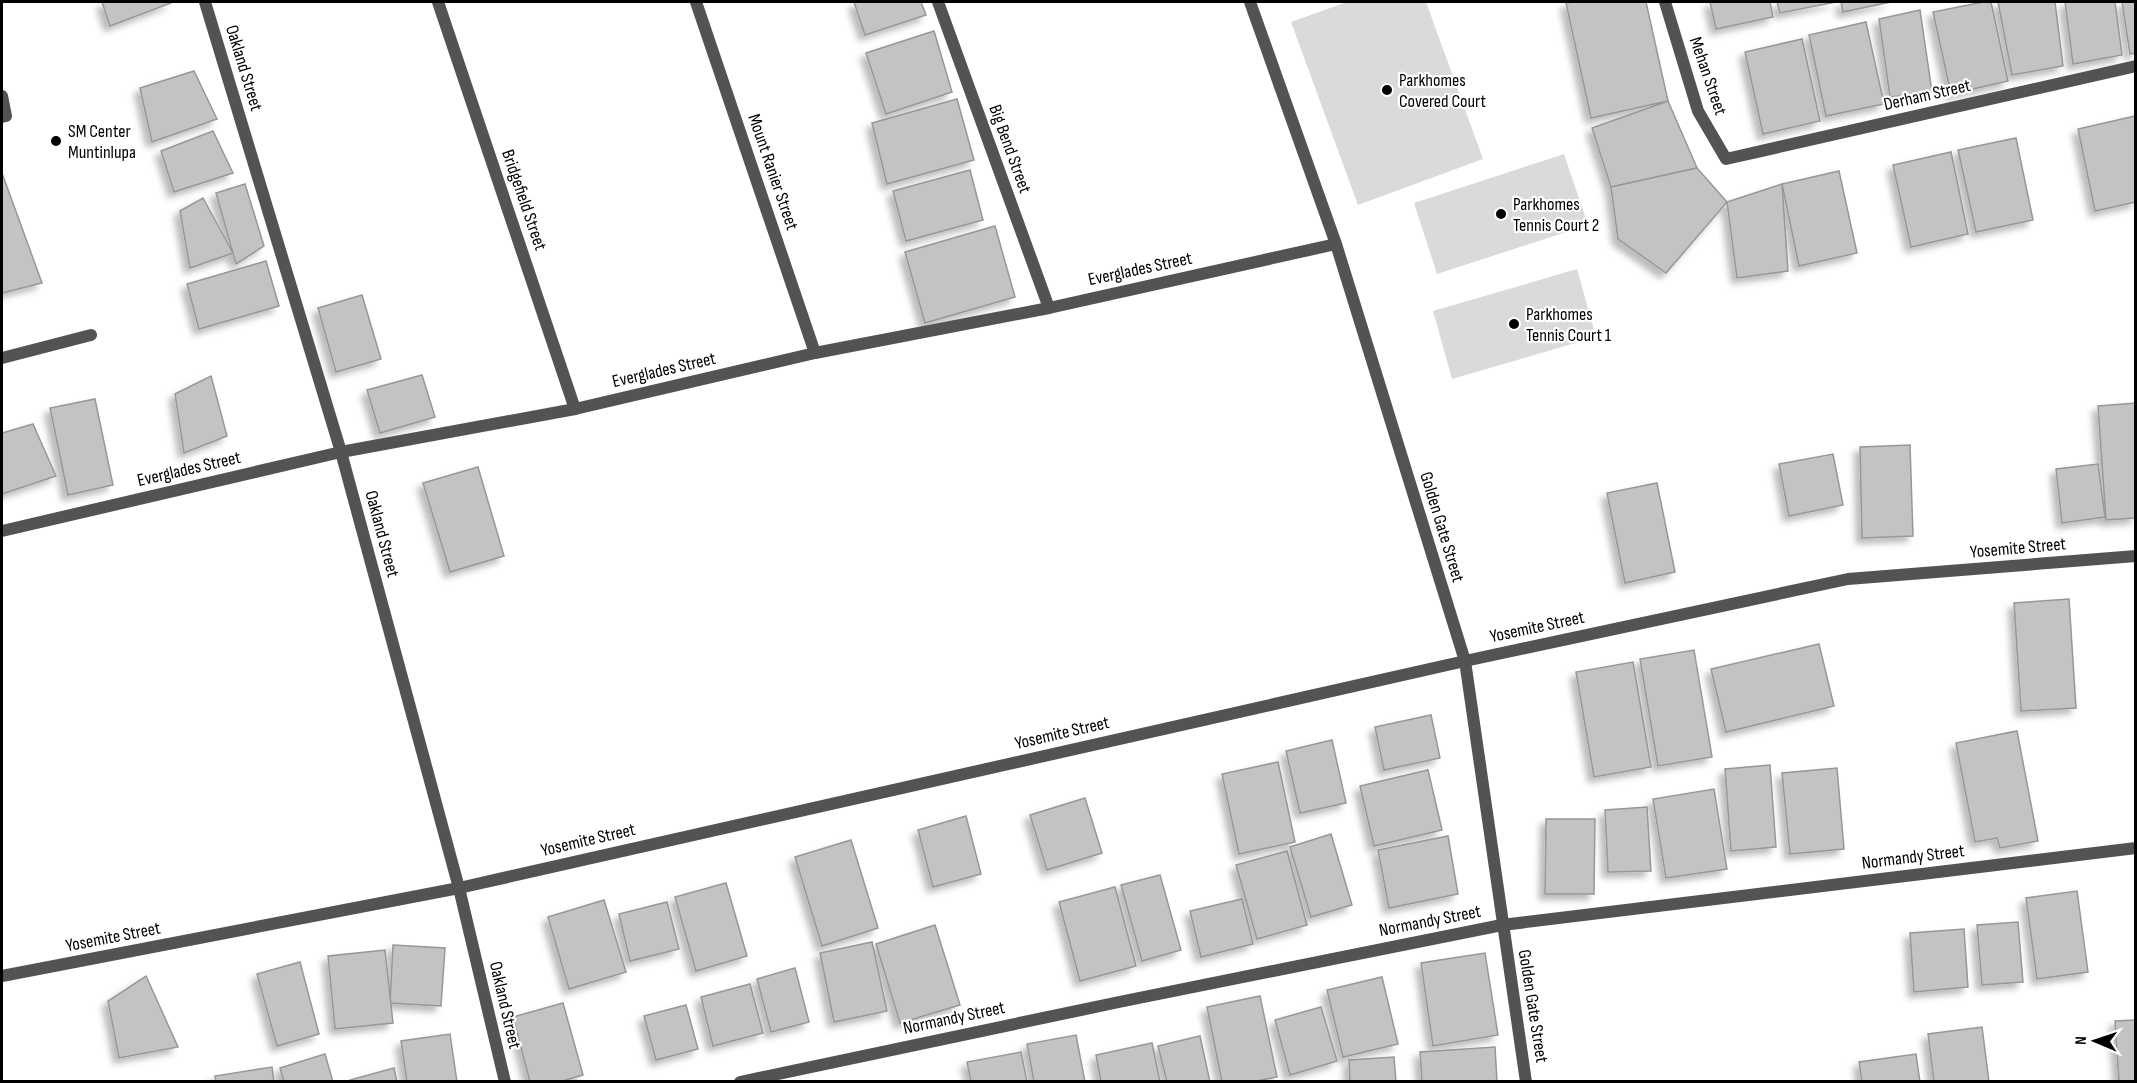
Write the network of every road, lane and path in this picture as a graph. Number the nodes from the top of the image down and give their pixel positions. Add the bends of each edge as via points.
1 (205, 2) edge
2 (438, 2) edge
3 (696, 2) edge
4 (938, 2) edge
5 (1250, 2) edge
6 (1665, 2) edge
7 (2136, 66) edge
8 (2, 96) edge
9 (2, 117) edge
10 (1726, 159) joint
11 (1336, 244) junction
12 (1049, 308) junction
13 (91, 335) dead end
14 (815, 353) junction
15 (2, 358) edge
16 (575, 409) junction
17 (341, 452) junction
18 (2, 531) edge
19 (2136, 556) edge
20 (1464, 661) junction
21 (2136, 848) edge
22 (459, 888) junction
23 (1502, 925) junction
24 (2, 976) edge
25 (505, 1082) edge
26 (740, 1082) edge
27 (1526, 1082) edge

1 - 17 street, Oakland Street
2 - 16 street, Bridgefield Street
3 - 14 street, Mount Ranier Street
4 - 12 street, Big Bend Street
5 - 11 street, Golden Gate Street
6 - 10 street, Mehan Street via 1698,111
7 - 10 street, Derham Street
8 - 9 street via 6,116
11 - 12 street, Everglades Street
11 - 20 street, Golden Gate Street
12 - 14 street, Everglades Street
13 - 15 street
14 - 16 street, Everglades Street
16 - 17 street, Everglades Street
17 - 18 street, Everglades Street
17 - 22 street, Oakland Street
19 - 20 street, Yosemite Street via 1848,579
20 - 22 street, Yosemite Street
20 - 23 street, Golden Gate Street
21 - 23 street, Normandy Street
22 - 24 street, Yosemite Street
22 - 25 street, Oakland Street
23 - 26 street, Normandy Street
23 - 27 street, Golden Gate Street

